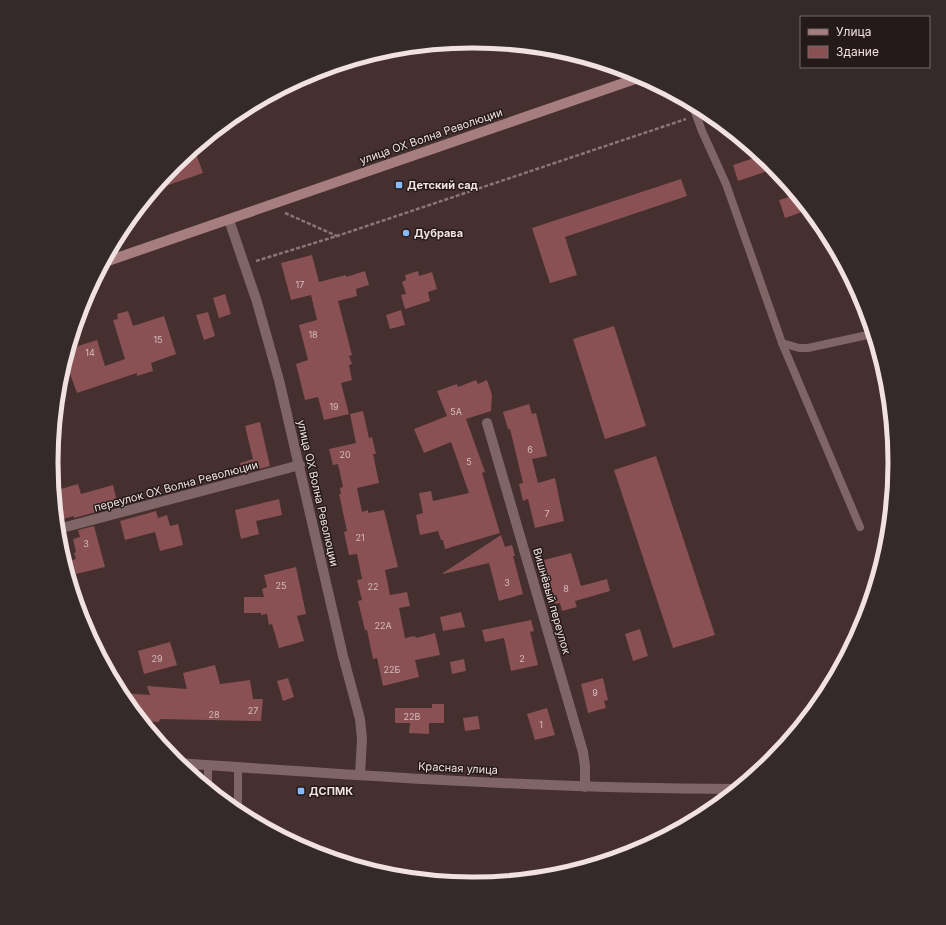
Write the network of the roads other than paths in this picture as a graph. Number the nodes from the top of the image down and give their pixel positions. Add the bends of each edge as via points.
1 (631, 80) edge
2 (695, 113) edge
3 (229, 220) junction
4 (111, 260) edge
5 (868, 335) edge
6 (782, 344) junction
7 (487, 423) dead end
8 (300, 465) junction
9 (860, 526) dead end
10 (64, 528) edge
11 (189, 764) edge
12 (208, 765) junction
13 (238, 767) junction
14 (360, 775) junction
15 (208, 780) edge
16 (585, 787) junction
17 (727, 789) edge
18 (238, 803) edge

1 - 3 main road, улица ОХ Волна Революции
2 - 6 lane via 726,184
3 - 4 main road, улица ОХ Волна Революции
3 - 8 street, улица ОХ Волна Революции via 267,334
5 - 6 lane via 808,348
6 - 9 lane
7 - 16 street, Вишнёвый переулок via 583,752 586,766
8 - 10 street, переулок ОХ Волна Революции
8 - 14 street, улица ОХ Волна Революции via 360,719
11 - 12 street, Красная улица
12 - 13 street, Красная улица
12 - 15 lane
13 - 14 street, Красная улица
13 - 18 lane
14 - 16 street, Красная улица
16 - 17 street, Красная улица

